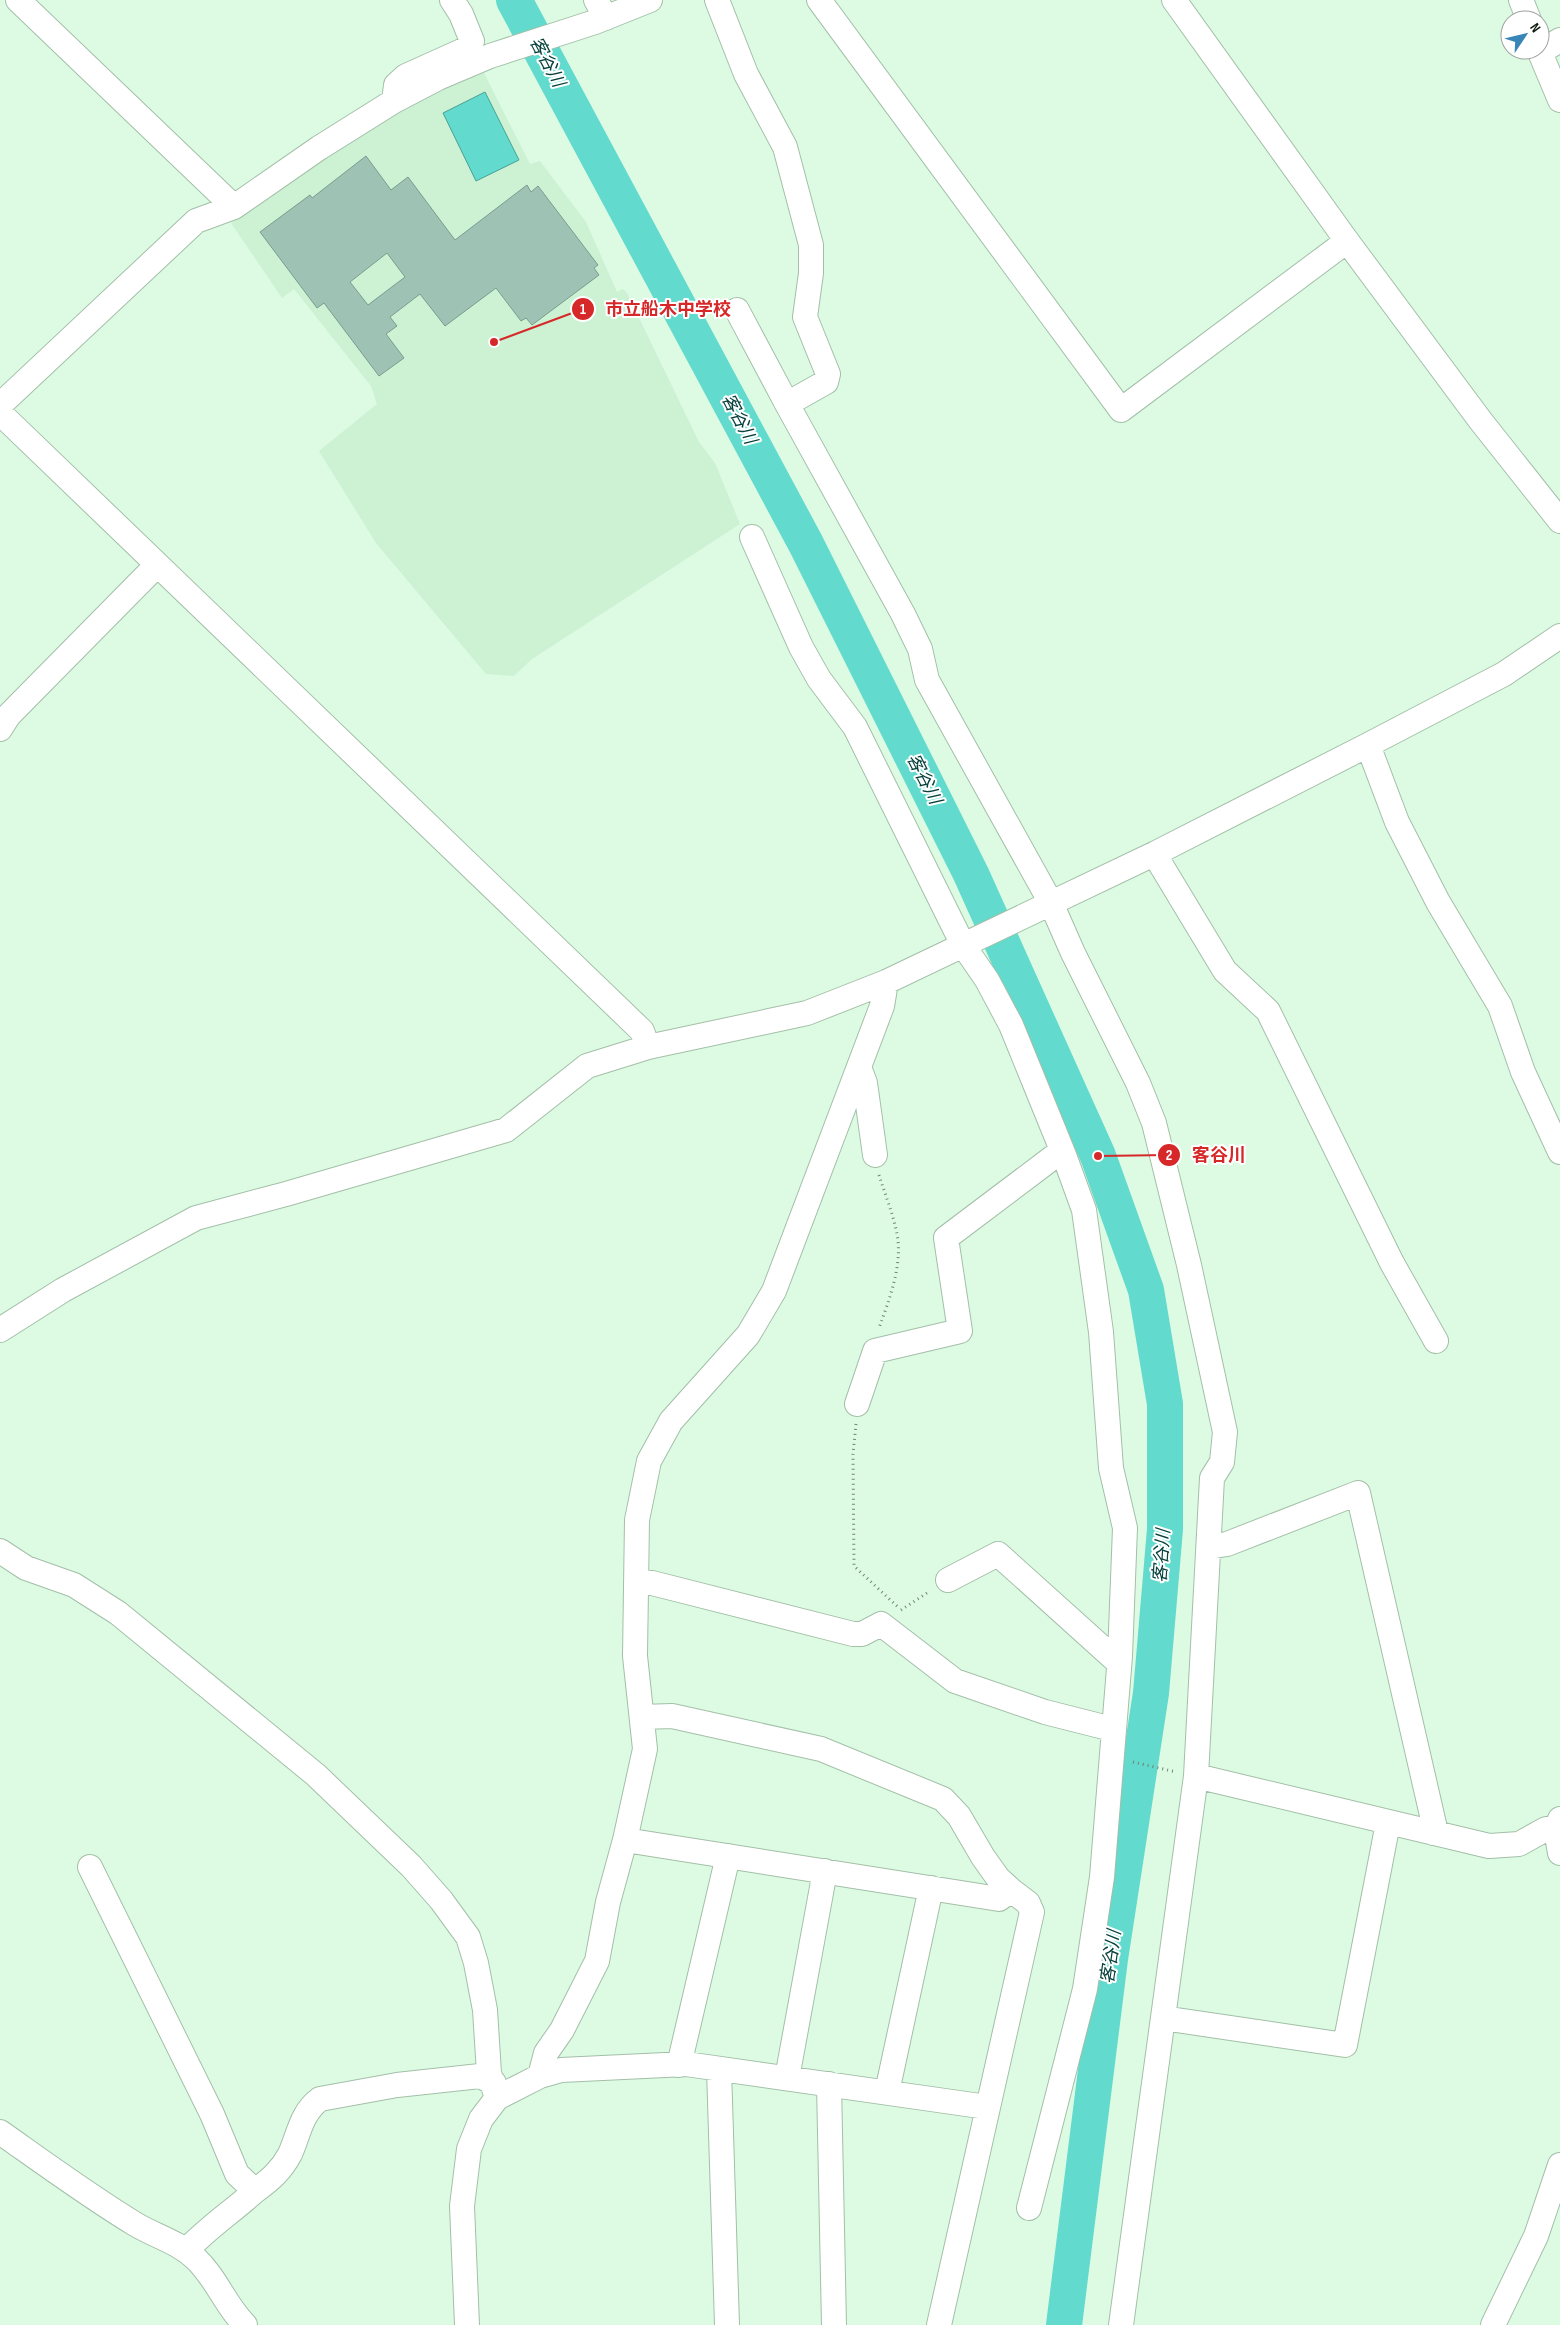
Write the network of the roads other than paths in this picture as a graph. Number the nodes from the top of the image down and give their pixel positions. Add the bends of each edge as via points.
1 (18, 0) edge
2 (452, 0) edge
3 (650, 0) edge
4 (717, 0) edge
5 (819, 0) edge
6 (1174, 0) edge
7 (599, 13) edge
8 (1544, 60) edge
9 (1560, 100) edge
10 (394, 101) junction
11 (234, 207) junction
12 (1347, 241) junction
13 (738, 310) dead end
14 (787, 404) junction
15 (0, 405) edge
16 (0, 413) edge
17 (1560, 520) edge
18 (752, 537) dead end
19 (157, 565) junction
20 (1560, 636) edge
21 (0, 729) edge
22 (1368, 745) junction
23 (1156, 853) junction
24 (1047, 905) junction
25 (968, 943) junction
26 (886, 982) junction
27 (648, 1047) junction
28 (859, 1067) junction
29 (1560, 1152) edge
30 (875, 1155) road end
31 (1064, 1155) junction
32 (0, 1330) edge
33 (1436, 1341) dead end
34 (857, 1404) road end
35 (1209, 1547) junction
36 (0, 1552) edge
37 (948, 1580) road end
38 (636, 1582) junction
39 (1119, 1663) junction
40 (642, 1717) junction
41 (1112, 1729) junction
42 (1186, 1774) junction
43 (1388, 1823) junction
44 (1558, 1824) edge
45 (1433, 1833) junction
46 (625, 1840) junction
47 (1560, 1853) edge
48 (728, 1856) junction
49 (90, 1866) dead end
50 (825, 1872) junction
51 (931, 1888) junction
52 (1011, 1890) junction
53 (1164, 2018) junction
54 (679, 2065) junction
55 (719, 2069) junction
56 (540, 2076) junction
57 (787, 2078) junction
58 (829, 2084) junction
59 (496, 2090) junction
60 (887, 2092) junction
61 (986, 2107) junction
62 (0, 2132) edge
63 (1560, 2165) edge
64 (254, 2191) junction
65 (1029, 2208) dead end
66 (186, 2251) junction
67 (245, 2325) edge
68 (467, 2325) edge
69 (727, 2325) edge
70 (834, 2325) edge
71 (939, 2325) edge
72 (1120, 2325) edge
73 (1493, 2325) edge

1 - 11 street
2 - 10 street via 472,41 466,49 406,76 396,86
3 - 7 street
4 - 14 street via 746,74 785,147 811,245 805,317 828,374 826,382
5 - 12 street via 1121,410
6 - 12 street
7 - 10 street via 438,78
8 - 9 street
10 - 11 street
11 - 15 street via 196,221
12 - 17 street via 1480,420
13 - 14 street
14 - 24 street via 903,614 920,649 927,680
16 - 19 street
18 - 25 street via 801,648 819,679 855,727
19 - 21 street via 9,715
19 - 27 street via 642,1031
20 - 22 street via 1504,674
22 - 23 street
22 - 29 street via 1396,822 1438,902 1500,1006 1523,1072
23 - 24 street
23 - 33 street via 1160,865 1225,971 1268,1012 1392,1264
24 - 25 street
24 - 35 street via 1138,1083 1154,1123 1164,1161 1225,1432 1222,1462 1212,1478
25 - 26 street
25 - 31 street via 1011,1025
26 - 27 street via 807,1013
26 - 28 street via 882,1006
27 - 32 street via 587,1066 506,1130 196,1218 63,1290
28 - 30 street via 866,1083
28 - 38 street via 774,1291 748,1335 671,1421 649,1461 638,1520
31 - 34 street via 1052,1158 946,1238 960,1331 876,1351
31 - 39 street via 1084,1210 1101,1332 1112,1468 1125,1528
35 - 42 street
35 - 45 street via 1227,1544 1358,1493 1434,1824
36 - 59 street via 26,1568 74,1586 118,1613 316,1775 411,1866 468,1937 485,2010 489,2072
37 - 39 street via 998,1554
38 - 40 street via 635,1656
38 - 41 street via 652,1582 853,1634 862,1634 881,1624 955,1680 1045,1712
39 - 41 street
40 - 46 street via 645,1749
40 - 52 street via 672,1716 821,1749 942,1799 959,1816 998,1878
41 - 65 street via 1102,1877 1085,1989
42 - 43 street
42 - 53 street
43 - 45 street
43 - 53 street via 1345,2045
44 - 45 street via 1518,1844 1488,1846
44 - 47 street
46 - 48 street
46 - 56 street via 608,1902 597,1962 562,2030 546,2053
48 - 50 street
48 - 54 street
49 - 64 street via 212,2114 237,2174
50 - 51 street
50 - 57 street
51 - 52 street via 999,1899
51 - 60 street
52 - 61 street via 1028,1903 1032,1912
53 - 72 street
54 - 55 street
54 - 56 street via 561,2070
55 - 57 street
55 - 69 street
56 - 59 street
57 - 58 street
58 - 60 street
58 - 70 street
59 - 64 street via 480,2076 397,2085 320,2099 304,2117 289,2154 275,2176
59 - 68 street via 469,2149 462,2206
60 - 61 street
61 - 71 street
62 - 66 street via 136,2224
63 - 73 street via 1536,2236
64 - 66 street via 238,2207 205,2230
66 - 67 street via 212,2278

